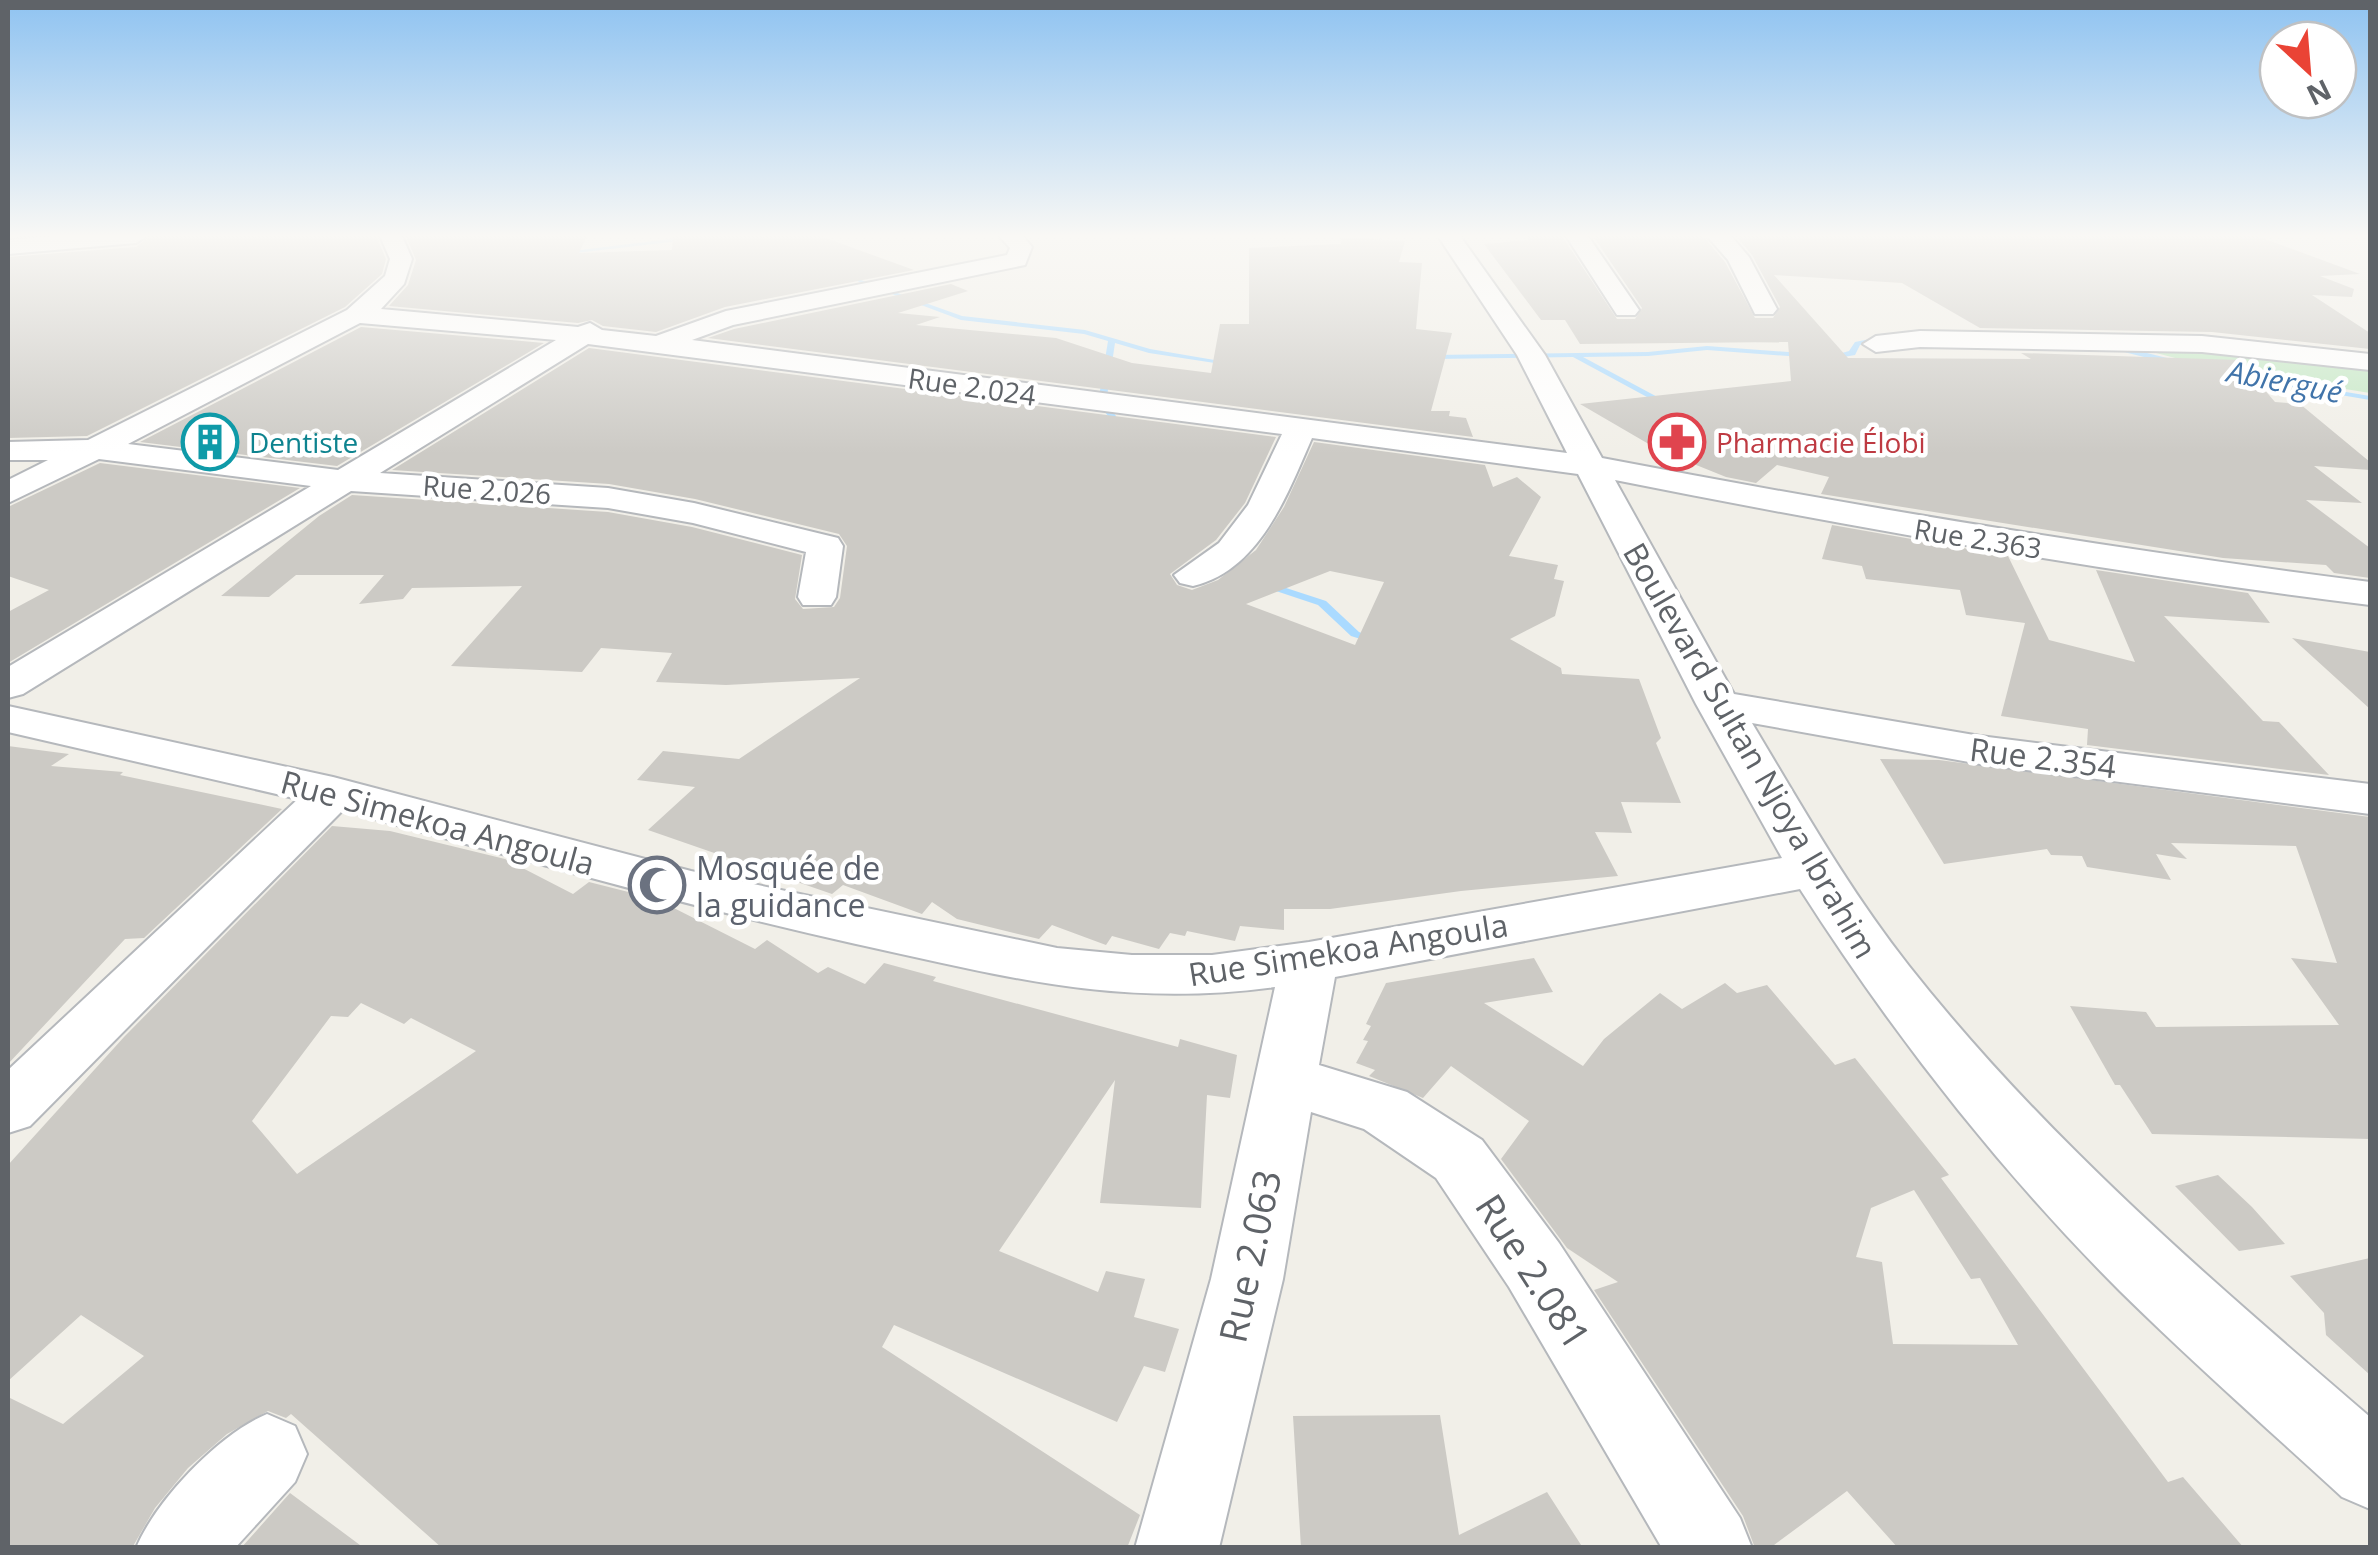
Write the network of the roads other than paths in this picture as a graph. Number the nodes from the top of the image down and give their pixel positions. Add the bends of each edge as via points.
1 (365, 309) edge
2 (771, 309) edge
3 (1499, 309) edge
4 (356, 315) junction
5 (620, 316) dead end
6 (579, 337) junction
7 (1876, 344) dead end
8 (656, 345) junction
9 (2370, 362) edge
10 (1300, 430) junction
11 (94, 449) junction
12 (8, 451) edge
13 (1588, 466) junction
14 (340, 480) junction
15 (8, 492) edge
16 (1193, 575) dead end
17 (2329, 589) junction
18 (2370, 593) edge
19 (817, 597) dead end
20 (2370, 631) edge
21 (8, 685) edge
22 (1718, 704) junction
23 (8, 719) edge
24 (333, 792) junction
25 (2370, 798) edge
26 (1814, 868) junction
27 (1308, 962) junction
28 (1286, 1080) junction
29 (8, 1108) edge
30 (267, 1454) dead end
31 (2370, 1469) edge
32 (178, 1548) edge
33 (1177, 1548) edge
34 (1710, 1548) edge

1 - 4 street
2 - 8 street
3 - 13 street, Boulevard Sultan Njoya Ibrahim via 1531,355
4 - 6 street, Rue 2.024
4 - 11 street
5 - 6 street
6 - 8 street, Rue 2.024
6 - 14 street
7 - 9 street via 2167,343
8 - 10 street, Rue 2.024
10 - 13 street, Rue 2.024
10 - 16 street via 1264,507 1232,551
11 - 12 street, Rue 2.026
11 - 14 street, Rue 2.026
11 - 15 street
13 - 17 street, Rue 2.363 via 1894,525
13 - 22 street, Boulevard Sultan Njoya Ibrahim
14 - 19 street, Rue 2.026 via 569,494 694,513 825,546
14 - 21 street
17 - 18 street, Rue 2.363
17 - 20 street
22 - 25 street, Rue 2.354 via 1980,750
22 - 26 street, Boulevard Sultan Njoya Ibrahim
23 - 24 street, Rue Simekoa Angoula
24 - 27 street, Rue Simekoa Angoula via 691,889 1057,968 1212,975
24 - 29 street
26 - 27 street, Rue Simekoa Angoula
26 - 31 street, Boulevard Sultan Njoya Ibrahim via 1888,980 1996,1110 2144,1266
27 - 28 street, Rue 2.063
28 - 33 street, Rue 2.063 via 1248,1279
28 - 34 street, Rue 2.081 via 1385,1110 1459,1158 1534,1265
30 - 32 street

